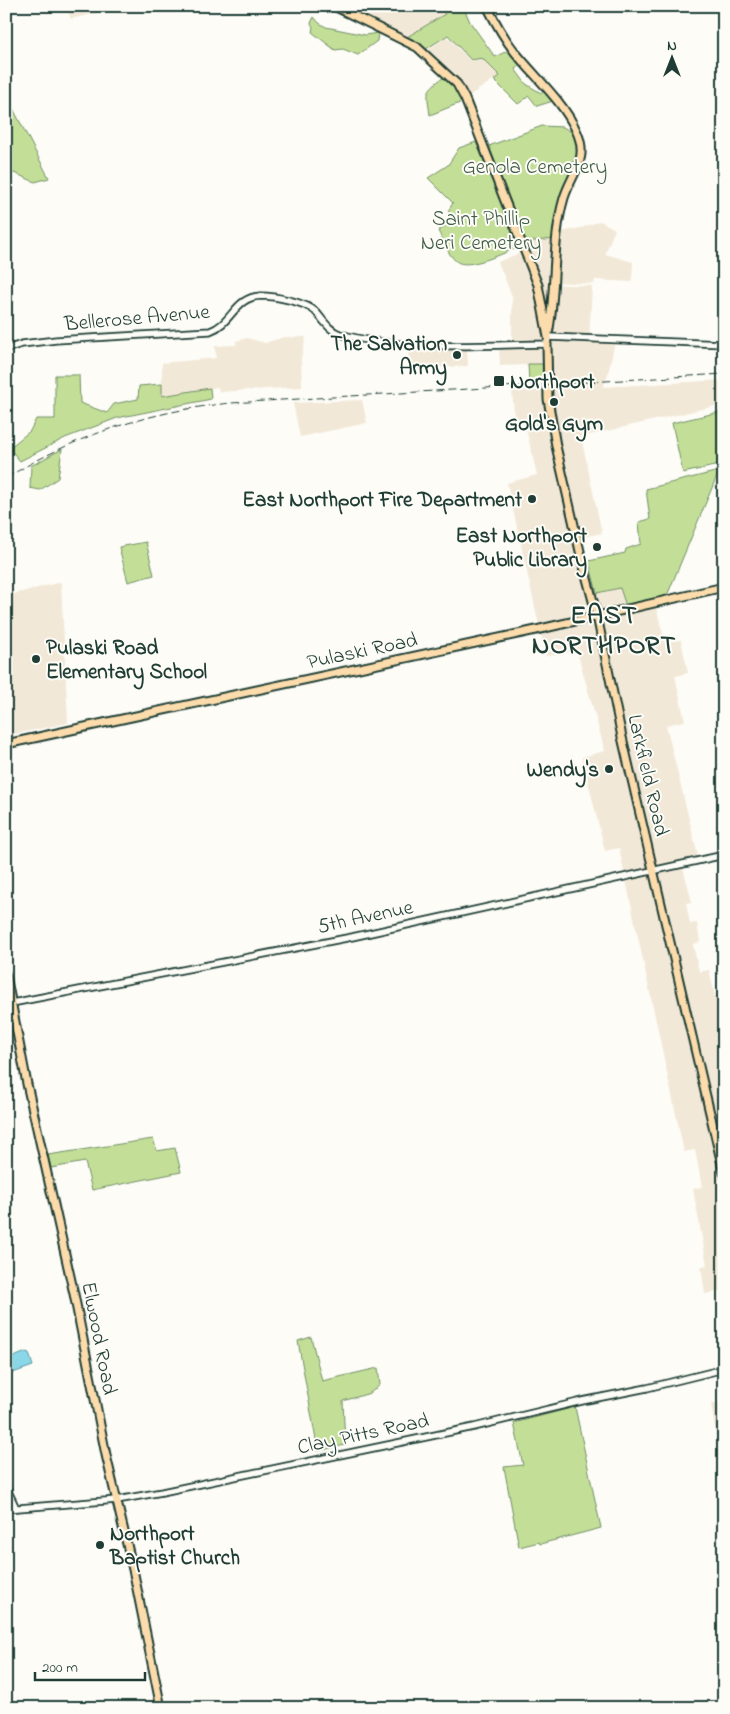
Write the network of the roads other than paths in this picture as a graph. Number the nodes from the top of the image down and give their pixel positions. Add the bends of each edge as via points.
1 (334, 6) edge
2 (487, 6) edge
3 (548, 340) junction
4 (724, 344) edge
5 (6, 349) edge
6 (724, 587) edge
7 (597, 616) junction
8 (6, 744) edge
9 (724, 855) edge
10 (653, 870) junction
11 (6, 976) edge
12 (12, 1003) junction
13 (724, 1173) edge
14 (724, 1369) edge
15 (6, 1487) edge
16 (117, 1500) junction
17 (16, 1508) junction
18 (6, 1509) edge
19 (161, 1708) edge

1 - 3 main road via 417,47 457,84 538,285
2 - 3 main road via 514,50 558,103 576,130 581,146 581,162 564,198 558,230
3 - 4 street, Bellerose Avenue
3 - 5 street, Bellerose Avenue via 396,344 335,332 303,304 262,296 242,302 226,322 210,331 30,342
3 - 7 main road, Larkfield Road via 549,412
6 - 7 main road, Pulaski Road
7 - 8 main road, Pulaski Road
7 - 10 main road, Larkfield Road
9 - 10 street, 5th Avenue
10 - 12 street, 5th Avenue via 352,936
10 - 13 main road, Larkfield Road
11 - 12 main road, Elwood Road
12 - 16 main road, Elwood Road
14 - 16 street, Clay Pitts Road via 474,1427
15 - 17 street
16 - 17 street, Clay Pitts Road
16 - 19 main road, Elwood Road
17 - 18 street, Clay Pitts Road

